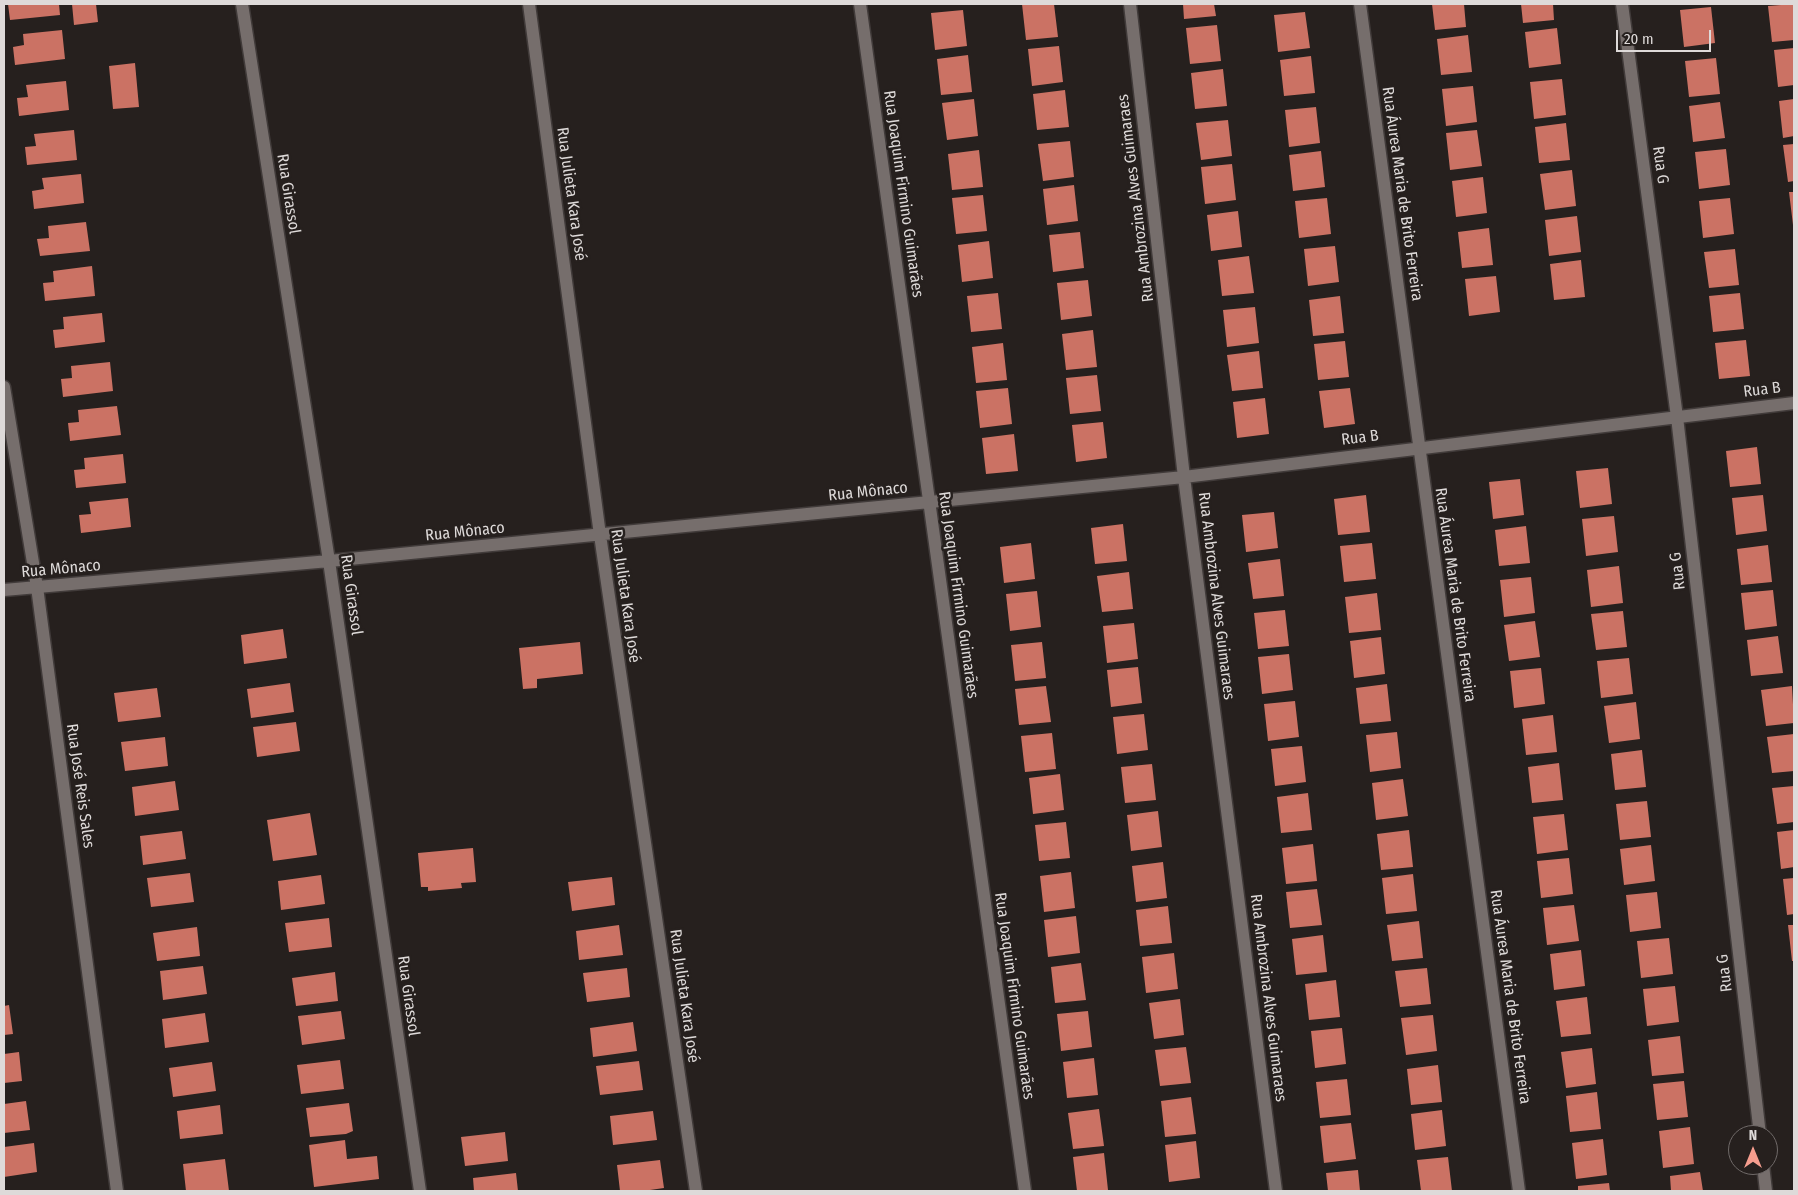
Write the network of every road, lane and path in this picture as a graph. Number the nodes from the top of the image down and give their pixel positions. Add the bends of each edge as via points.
1 (242, 4) edge
2 (529, 4) edge
3 (860, 4) edge
4 (1130, 4) edge
5 (1360, 4) edge
6 (1622, 4) edge
7 (4, 387) edge
8 (1794, 403) edge
9 (1677, 417) junction
10 (1419, 447) junction
11 (1184, 477) junction
12 (928, 502) junction
13 (600, 535) junction
14 (329, 561) junction
15 (37, 587) junction
16 (4, 590) edge
17 (1759, 1125) edge
18 (1764, 1175) edge
19 (117, 1191) edge
20 (420, 1191) edge
21 (696, 1191) edge
22 (1025, 1191) edge
23 (1276, 1191) edge
24 (1519, 1191) edge
25 (1766, 1191) edge

1 - 14 street, Rua Girassol
2 - 13 street, Rua Julieta Kara José
3 - 12 street, Rua Joaquim Firmino Guimarães
4 - 11 street, Rua Ambrozina Alves Guimaraes
5 - 10 street, Rua Áurea Maria de Brito Ferreira
6 - 9 street, Rua G
7 - 15 street, Rua José Reis Sales
8 - 9 street, Rua B
9 - 10 street, Rua B
9 - 17 street, Rua G
10 - 11 street, Rua B
10 - 24 street, Rua Áurea Maria de Brito Ferreira
11 - 12 street, Rua B
11 - 23 street, Rua Ambrozina Alves Guimaraes
12 - 13 street, Rua Mônaco
12 - 22 street, Rua Joaquim Firmino Guimarães
13 - 14 street, Rua Mônaco
13 - 21 street, Rua Julieta Kara José
14 - 15 street, Rua Mônaco
14 - 20 street, Rua Girassol
15 - 16 street, Rua Mônaco
15 - 19 street, Rua José Reis Sales
18 - 25 street

